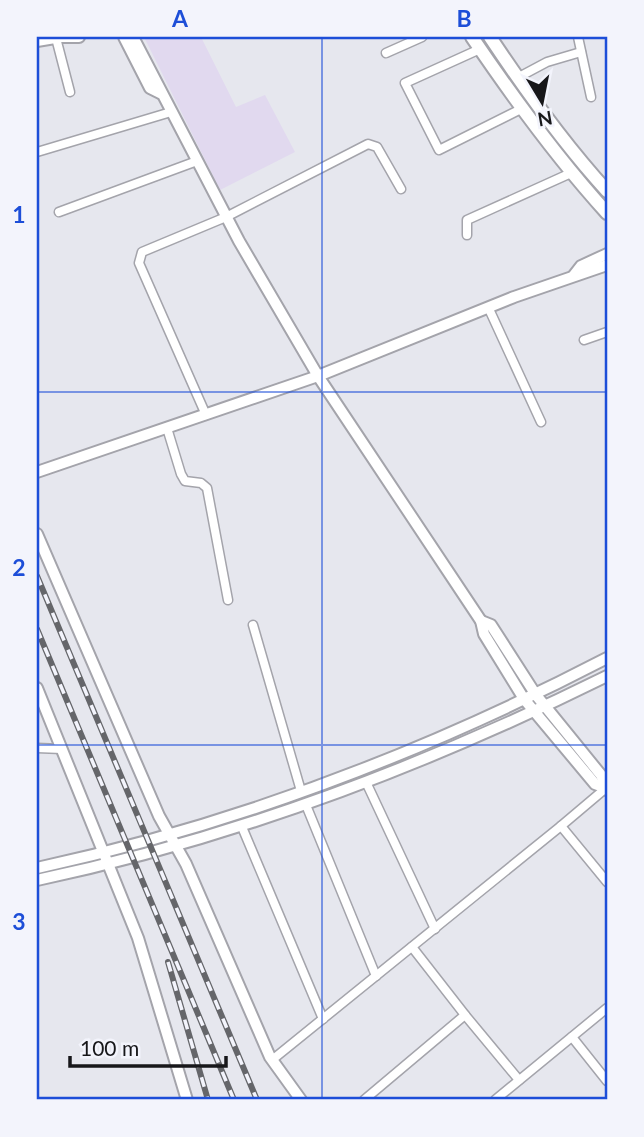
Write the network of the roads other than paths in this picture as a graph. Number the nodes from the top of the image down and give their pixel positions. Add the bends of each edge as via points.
1 (59, 37) edge
2 (79, 37) edge
3 (124, 37) edge
4 (133, 37) edge
5 (422, 37) edge
6 (472, 37) edge
7 (490, 37) edge
8 (578, 37) edge
9 (37, 41) edge
10 (480, 49) junction
11 (581, 52) junction
12 (386, 53) dead end
13 (517, 78) junction
14 (70, 92) dead end
15 (160, 93) junction
16 (591, 97) dead end
17 (522, 109) junction
18 (171, 112) junction
19 (37, 152) edge
20 (197, 160) junction
21 (571, 173) junction
22 (401, 189) dead end
23 (607, 191) edge
24 (59, 212) dead end
25 (607, 213) edge
26 (226, 217) junction
27 (467, 235) dead end
28 (607, 254) edge
29 (607, 265) edge
30 (574, 275) junction
31 (489, 309) junction
32 (607, 332) edge
33 (584, 340) dead end
34 (318, 376) junction
35 (206, 415) junction
36 (541, 422) dead end
37 (167, 428) junction
38 (37, 472) edge
39 (37, 534) edge
40 (228, 600) dead end
41 (481, 621) junction
42 (253, 625) dead end
43 (607, 658) edge
44 (607, 676) edge
45 (37, 688) edge
46 (536, 695) junction
47 (524, 699) junction
48 (545, 707) junction
49 (534, 713) junction
50 (37, 748) edge
51 (62, 748) junction
52 (366, 782) junction
53 (607, 789) edge
54 (301, 791) junction
55 (306, 805) junction
56 (242, 827) junction
57 (561, 827) junction
58 (169, 834) junction
59 (176, 846) junction
60 (104, 854) junction
61 (109, 865) junction
62 (37, 867) edge
63 (37, 880) edge
64 (607, 882) edge
65 (435, 929) junction
66 (412, 947) junction
67 (376, 976) junction
68 (607, 1008) edge
69 (466, 1015) junction
70 (323, 1019) junction
71 (572, 1037) junction
72 (272, 1060) junction
73 (519, 1080) junction
74 (607, 1081) edge
75 (369, 1099) edge
76 (187, 1100) edge
77 (301, 1100) edge
78 (495, 1100) edge

1 - 2 street
1 - 9 street
1 - 14 street
3 - 15 street via 150,88
4 - 15 street
5 - 12 street
6 - 10 main road
7 - 13 main road
8 - 11 street
10 - 17 main road
10 - 17 street via 405,83 439,150
11 - 13 street via 547,62
11 - 16 street
13 - 23 main road
15 - 18 street
17 - 21 main road
18 - 19 street
18 - 20 street
20 - 24 street
20 - 26 street
21 - 25 main road
21 - 27 street via 467,220
22 - 26 street via 377,148 368,144
26 - 34 street
26 - 35 street via 139,256
28 - 30 street via 581,266
29 - 30 street
30 - 31 street
31 - 34 street
31 - 36 street
32 - 33 street
34 - 35 street
34 - 41 street
35 - 37 street
37 - 38 street
37 - 40 street via 185,481 207,488
39 - 58 street
41 - 46 street via 491,625
41 - 47 street via 484,634
42 - 54 street
43 - 46 street
44 - 48 street
45 - 51 street
46 - 47 street
46 - 48 street
47 - 49 street
47 - 54 street
48 - 49 street
48 - 53 street via 601,775
49 - 52 street
49 - 53 street via 595,784
50 - 51 street
51 - 60 street
52 - 55 street
52 - 65 street
53 - 57 street
54 - 58 street
55 - 56 street
55 - 67 street
56 - 59 street
56 - 70 street
57 - 64 street
57 - 65 street
58 - 59 street
58 - 60 street
59 - 61 street
59 - 72 street
60 - 61 street
60 - 62 street
61 - 63 street
61 - 76 street via 138,938
65 - 66 street
66 - 67 street
66 - 69 street
67 - 70 street
68 - 71 street
69 - 73 street
69 - 75 street
70 - 72 street
71 - 73 street
71 - 74 street
72 - 77 street
73 - 78 street

